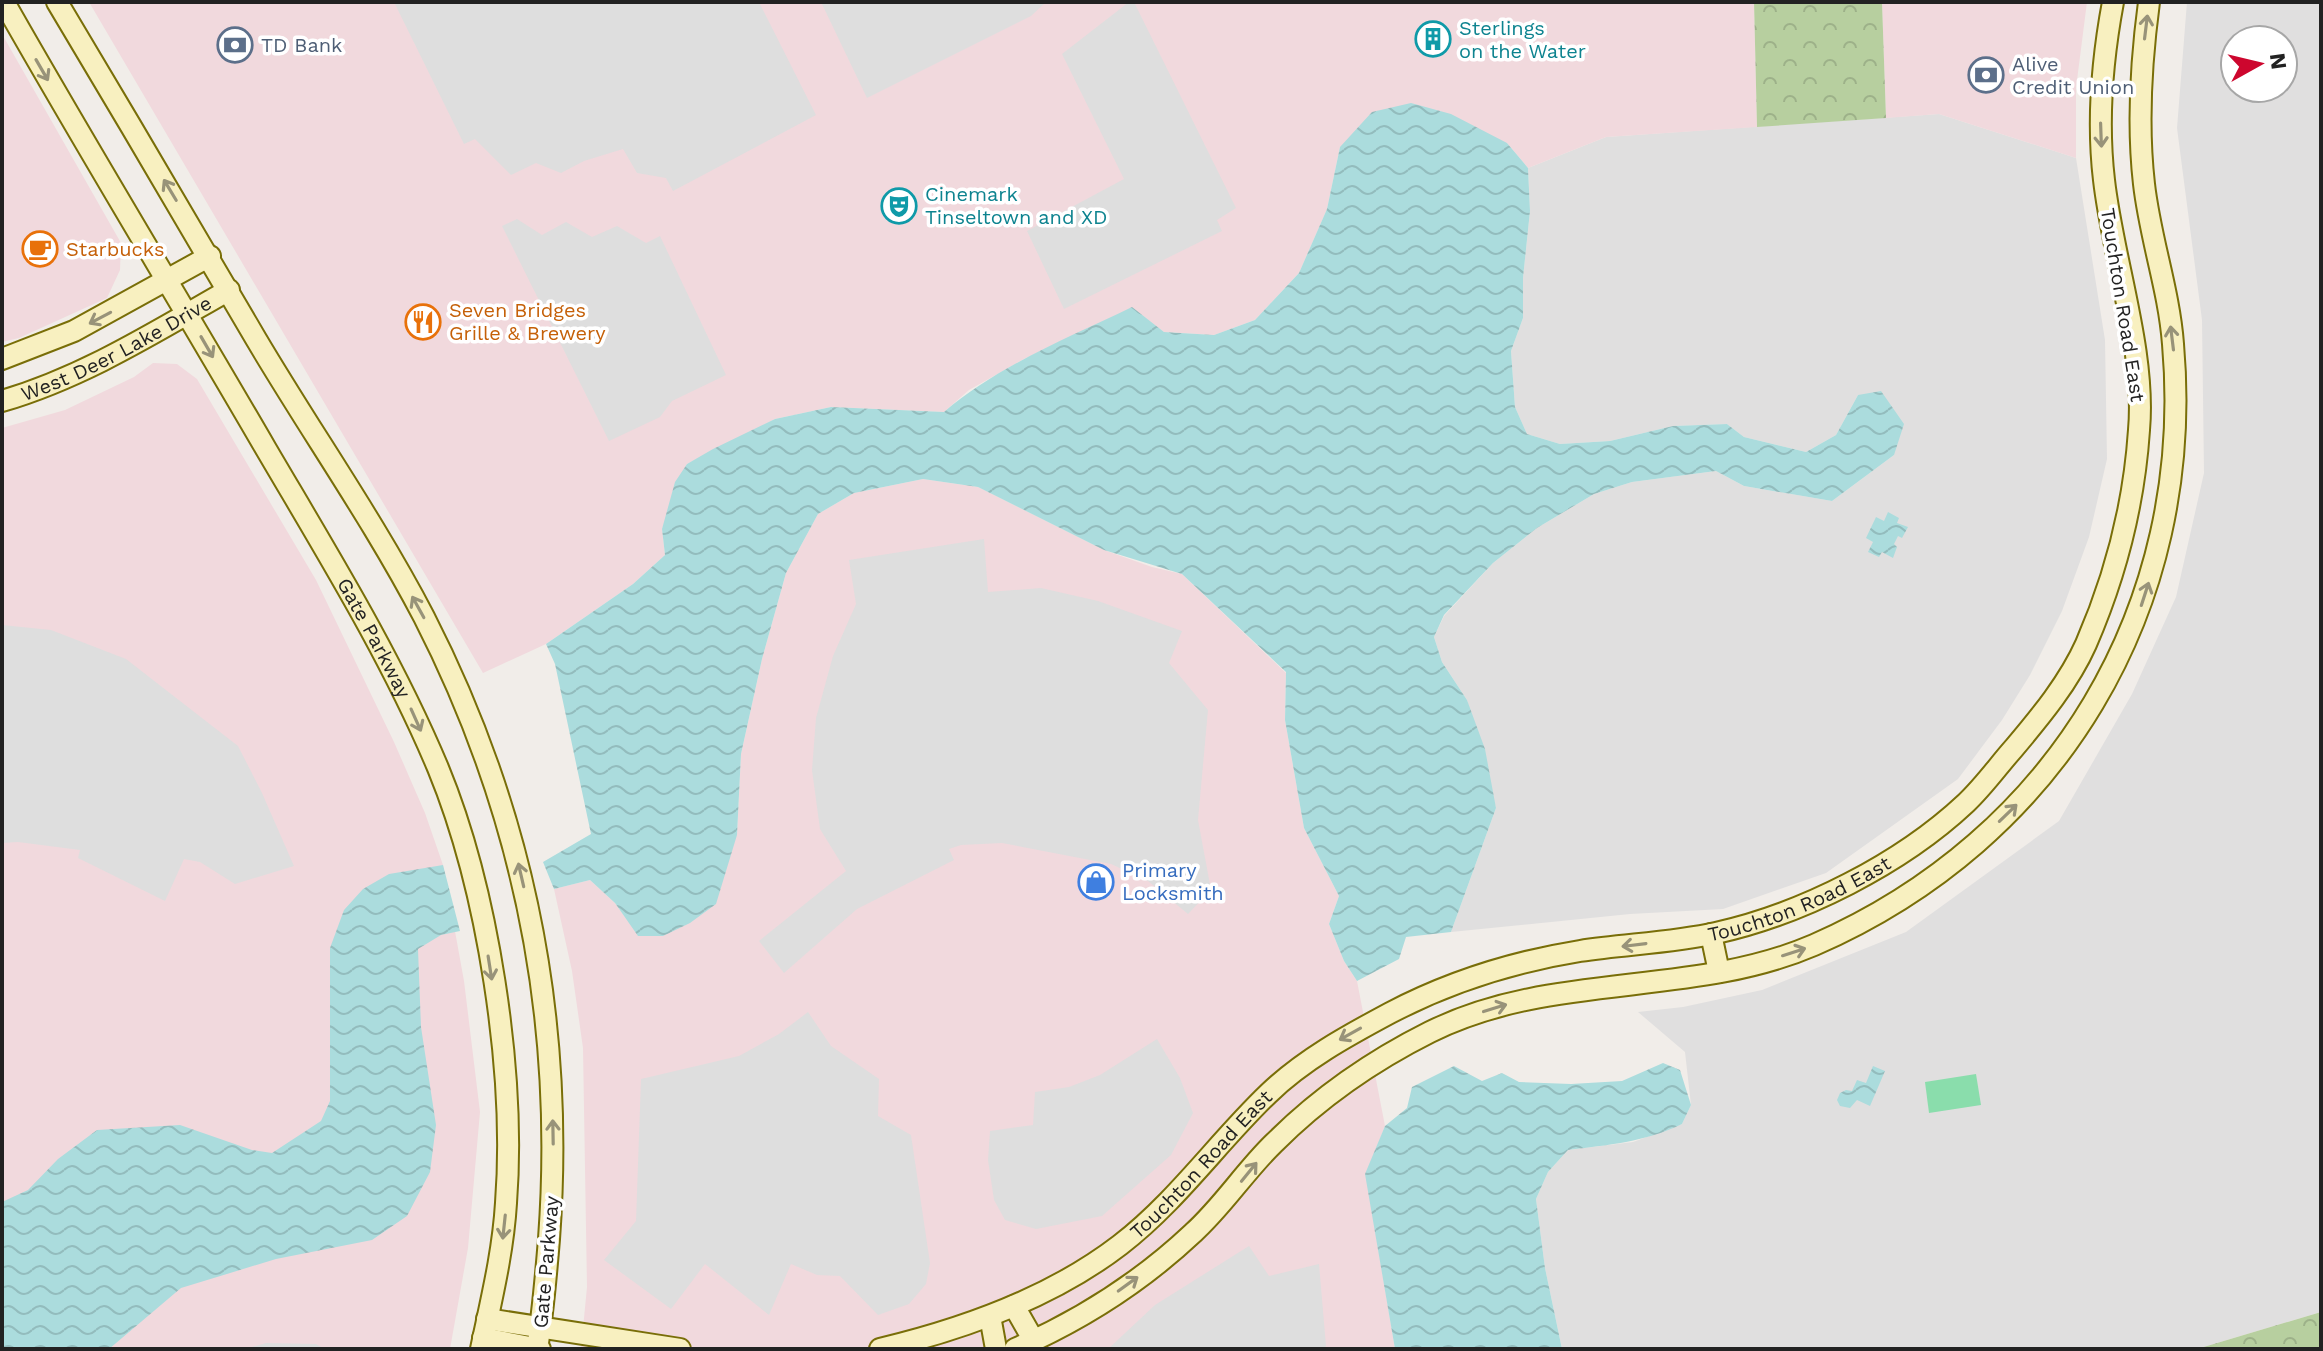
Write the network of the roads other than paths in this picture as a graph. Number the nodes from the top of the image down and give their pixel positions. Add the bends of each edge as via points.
1 (4, 2) edge
2 (57, 2) edge
3 (2113, 2) edge
4 (2149, 2) edge
5 (210, 256) junction
6 (168, 280) junction
7 (229, 290) junction
8 (188, 313) junction
9 (2, 359) edge
10 (2, 401) edge
11 (2085, 646) junction
12 (2115, 666) junction
13 (2066, 679) junction
14 (2097, 695) junction
15 (1711, 934) junction
16 (1719, 972) junction
17 (1241, 1122) junction
18 (1271, 1145) junction
19 (1014, 1306) junction
20 (990, 1316) junction
21 (541, 1326) junction
22 (484, 1336) edge
23 (1025, 1345) edge
24 (538, 1349) edge
25 (680, 1349) edge
26 (880, 1349) edge
27 (996, 1349) edge

1 -> 6 street, Gate Parkway
5 -> 2 street, Gate Parkway
3 -> 11 street, Touchton Road East via 2101,88 2101,139 2139,384 2140,422 2135,482 2119,558
12 -> 4 street, Touchton Road East via 2134,627 2160,545 2177,422 2173,339 2143,173 2140,99
5 - 6 street, West Deer Lake Drive
5 - 7 street, Gate Parkway
6 - 8 street, Gate Parkway
6 -> 9 street, West Deer Lake Drive via 74,331
7 - 8 street, West Deer Lake Drive
21 -> 7 street, Gate Parkway via 554,1172 548,1032 538,949 513,840 484,753 425,619
8 - 10 street, West Deer Lake Drive via 77,374
8 -> 22 street, Gate Parkway via 376,637 439,771 455,818 484,928 507,1107 507,1201
11 - 12 street
11 - 13 street, Touchton Road East
12 - 14 street, Touchton Road East
13 - 14 street
13 - 15 street, Touchton Road East via 1988,780 1926,835 1821,898
16 -> 14 street, Touchton Road East via 1810,947 1934,879 2031,791
15 - 16 street
15 -> 17 street, Touchton Road East via 1534,959 1431,992 1341,1039 1270,1091
18 -> 16 street, Touchton Road East via 1342,1084 1433,1030 1559,992
17 - 18 street
17 - 19 street, Touchton Road East via 1161,1210 1117,1247
23 -> 18 street, Touchton Road East via 1103,1302 1165,1258 1227,1200
19 - 20 street, Touchton Road East
19 - 23 street
20 - 26 street, Touchton Road East
20 - 27 street
21 - 22 street
21 - 24 street, Gate Parkway
21 - 25 street
22 - 24 street

